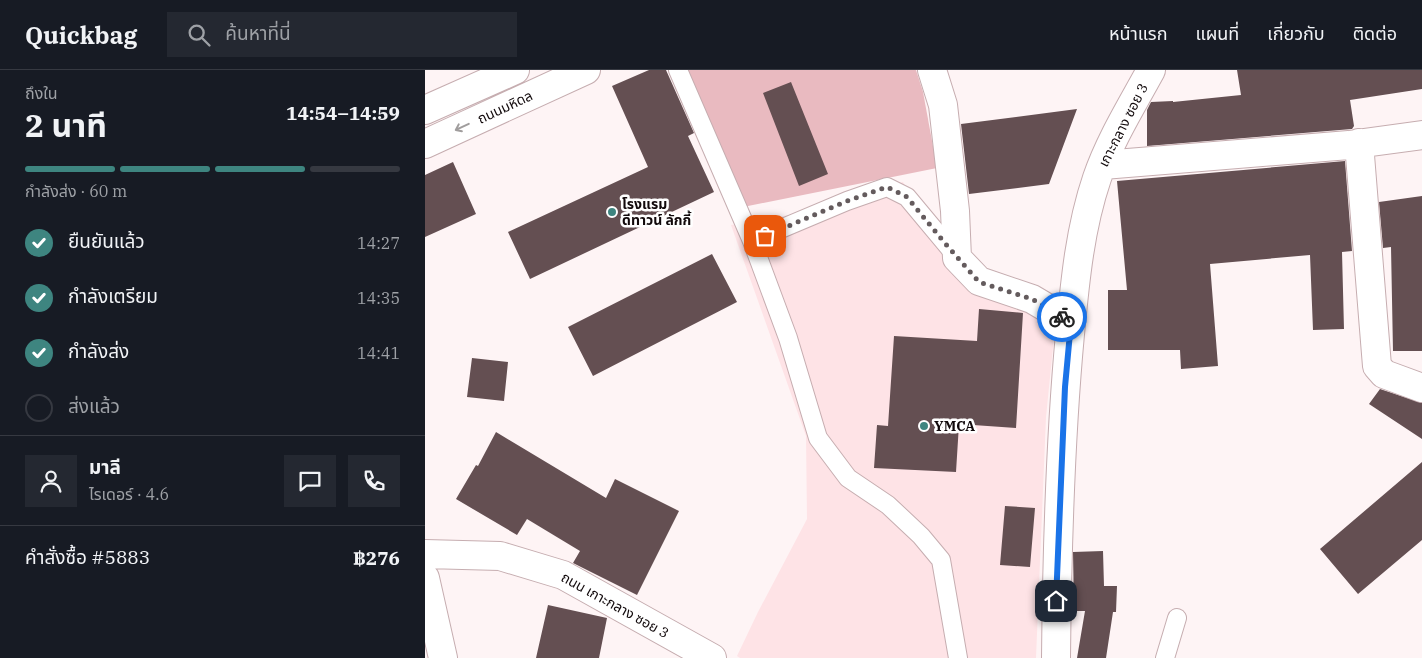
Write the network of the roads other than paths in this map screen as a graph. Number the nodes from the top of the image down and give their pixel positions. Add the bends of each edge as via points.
1 (515, 70) edge
2 (586, 70) edge
3 (678, 70) edge
4 (932, 70) edge
5 (1151, 70) edge
6 (425, 110) edge
7 (1422, 136) edge
8 (1359, 143) junction
9 (425, 144) edge
10 (1103, 165) junction
11 (752, 241) junction
12 (957, 258) junction
13 (1071, 322) junction
14 (1422, 388) edge
15 (425, 554) edge
16 (425, 578) edge
17 (1177, 618) dead end
18 (443, 658) edge
19 (712, 658) edge
20 (957, 658) edge
21 (1055, 658) edge
22 (1165, 658) edge

1 - 6 street
2 -> 9 street, ถนนมหิดล
3 - 11 lane
4 - 12 street via 943,105
5 - 10 street, เกาะกลาง ซอย 3
7 - 8 street
8 - 10 street
8 - 14 street via 1377,366 1384,374
10 - 13 street, เกาะกลาง ซอย 3 via 1079,248
11 - 12 lane via 887,187 907,197
11 - 20 lane via 818,438 848,478 888,505 941,560
12 - 13 street via 979,282 1032,299
13 - 21 street, เกาะกลาง ซอย 3 via 1065,387
15 - 19 street, ถนน เกาะกลาง ซอย 3 via 500,556 563,575
16 - 18 street
17 - 22 lane

